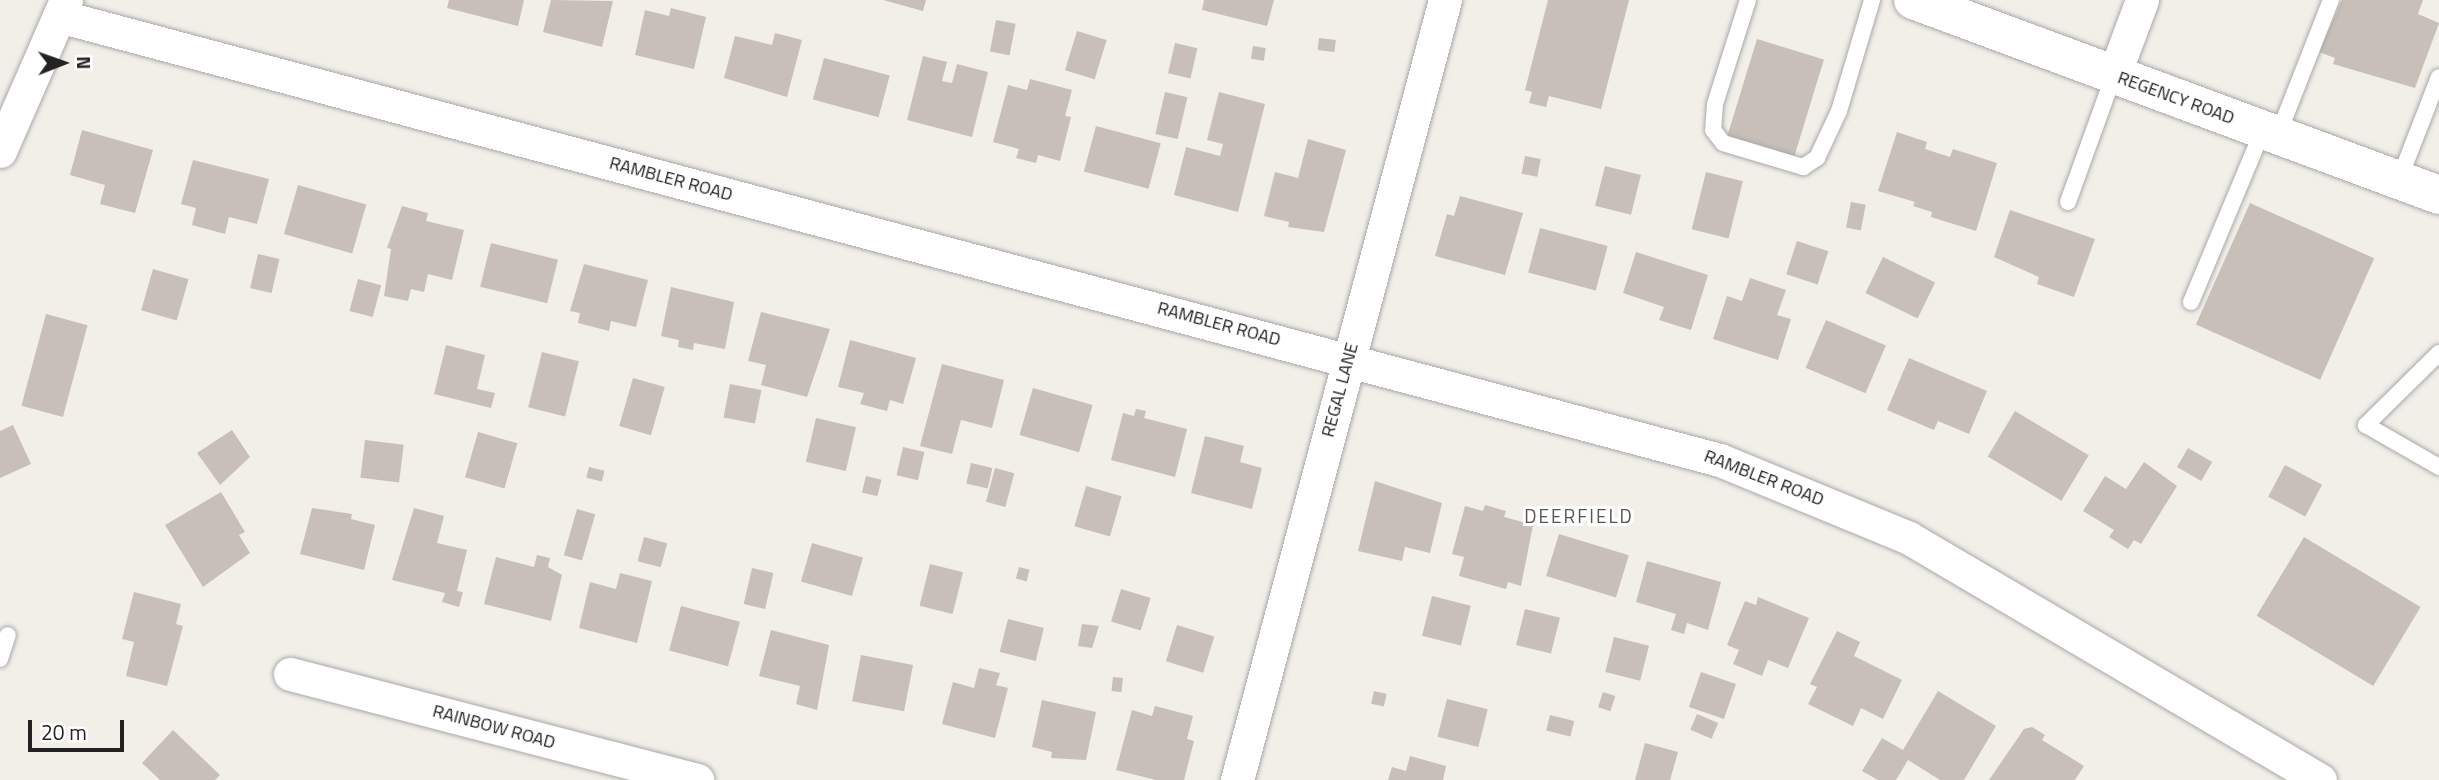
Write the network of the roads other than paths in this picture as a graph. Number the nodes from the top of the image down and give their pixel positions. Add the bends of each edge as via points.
1 (1444, 0) edge
2 (1748, 0) edge
3 (1872, 0) edge
4 (1913, 0) edge
5 (2142, 0) edge
6 (2331, 0) edge
7 (62, 8) edge
8 (2114, 75) junction
9 (2439, 77) edge
10 (2271, 133) junction
11 (0, 151) edge
12 (2399, 180) junction
13 (2439, 195) edge
14 (2068, 202) dead end
15 (2191, 302) dead end
16 (2439, 353) edge
17 (1348, 358) junction
18 (2439, 467) edge
19 (8, 635) dead end
20 (0, 659) edge
21 (290, 674) dead end
22 (696, 780) edge
23 (1237, 780) edge
24 (2320, 780) edge

1 - 17 street, REGAL LANE
2 - 3 lane via 1715,104 1713,130 1723,143 1803,167 1817,158 1839,111
4 - 8 street, REGENCY ROAD
5 - 8 street
6 - 10 lane
7 - 11 street
7 - 17 street, RAMBLER ROAD
8 - 10 street, REGENCY ROAD
8 - 14 lane
9 - 12 lane
10 - 12 street, REGENCY ROAD
10 - 15 lane
12 - 13 street, REGENCY ROAD
16 - 18 lane via 2366,425
17 - 23 street, REGAL LANE
17 - 24 street, RAMBLER ROAD via 1656,439 1832,503 1909,538
19 - 20 lane
21 - 22 street, RAINBOW ROAD

